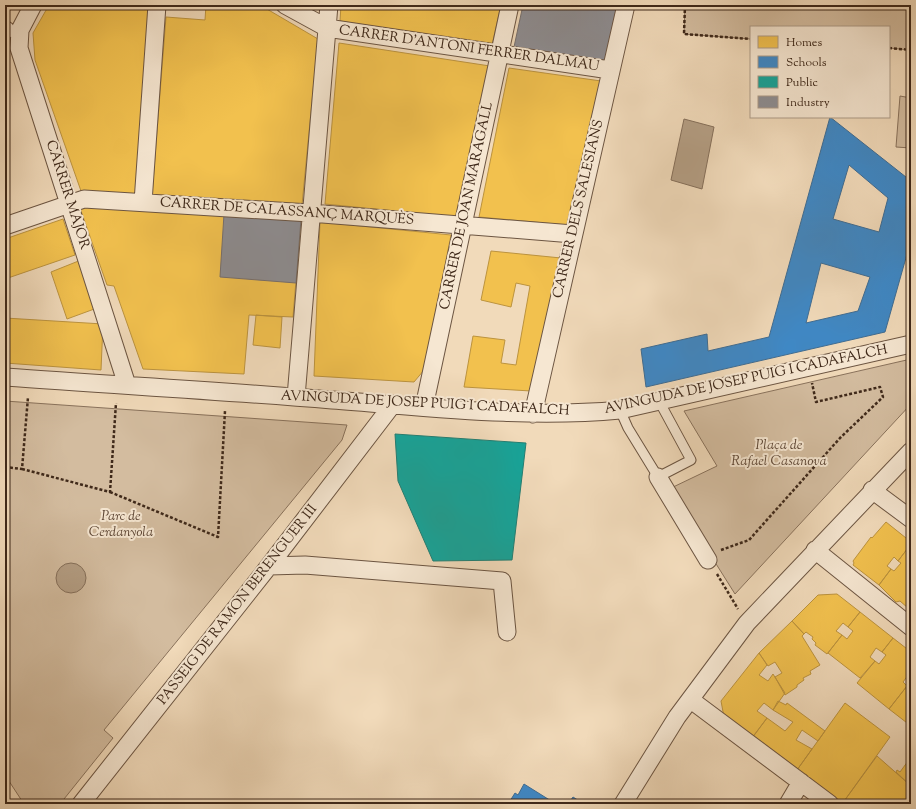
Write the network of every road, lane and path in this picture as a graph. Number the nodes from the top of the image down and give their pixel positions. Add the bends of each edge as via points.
1 (33, 5) edge
2 (157, 5) edge
3 (285, 5) edge
4 (329, 5) edge
5 (510, 5) edge
6 (626, 5) edge
7 (685, 5) edge
8 (327, 28) junction
9 (9, 29) edge
10 (750, 39) edge
11 (890, 48) edge
12 (911, 50) edge
13 (499, 55) junction
14 (610, 70) junction
15 (143, 202) junction
16 (70, 203) junction
17 (310, 213) junction
18 (462, 225) junction
19 (5, 226) edge
20 (573, 234) junction
21 (911, 344) edge
22 (807, 368) junction
23 (5, 377) edge
24 (128, 386) junction
25 (28, 397) dead end
26 (296, 397) junction
27 (660, 401) junction
28 (116, 403) dead end
29 (393, 404) junction
30 (424, 407) junction
31 (620, 410) junction
32 (225, 411) dead end
33 (533, 414) junction
34 (911, 451) edge
35 (5, 467) edge
36 (22, 469) junction
37 (658, 477) junction
38 (872, 490) junction
39 (110, 492) junction
40 (911, 519) edge
41 (815, 550) junction
42 (707, 558) junction
43 (269, 566) junction
44 (747, 623) junction
45 (911, 628) edge
46 (507, 632) dead end
47 (691, 700) junction
48 (801, 782) junction
49 (81, 804) edge
50 (623, 804) edge
51 (788, 804) edge
52 (830, 804) edge

1 - 9 street, CARRER MAJOR
2 - 15 street
3 - 8 street, CARRER D'ANTONI FERRER DALMAU
4 - 8 street
5 - 13 street, CARRER DE JOAN MARAGALL
6 - 14 street, CARRER DELS SALESIANS
7 - 10 path via 684,34
8 - 13 street, CARRER D'ANTONI FERRER DALMAU
8 - 17 street
9 - 16 street, CARRER MAJOR via 19,48
11 - 12 path
13 - 14 street, CARRER D'ANTONI FERRER DALMAU
13 - 18 street, CARRER DE JOAN MARAGALL
14 - 20 street, CARRER DELS SALESIANS
15 - 16 street, CARRER DE CALASSANÇ MARQUÈS via 84,199
15 - 17 street, CARRER DE CALASSANÇ MARQUÈS
16 - 19 street, CARRER DE CALASSANÇ MARQUÈS
16 - 24 street, CARRER MAJOR
17 - 18 street, CARRER DE CALASSANÇ MARQUÈS
17 - 26 street
18 - 20 street, CARRER DE CALASSANÇ MARQUÈS
18 - 30 street, CARRER DE JOAN MARAGALL
20 - 33 street, CARRER DELS SALESIANS
21 - 22 street, AVINGUDA DE JOSEP PUIG I CADAFALCH
22 - 27 street, AVINGUDA DE JOSEP PUIG I CADAFALCH
22 - 42 path via 816,402 880,387 883,397 840,438 749,540
23 - 24 street, AVINGUDA DE JOSEP PUIG I CADAFALCH
24 - 26 street, AVINGUDA DE JOSEP PUIG I CADAFALCH
25 - 36 path
26 - 29 street, AVINGUDA DE JOSEP PUIG I CADAFALCH
27 - 31 street, AVINGUDA DE JOSEP PUIG I CADAFALCH
27 - 37 lane via 691,460
28 - 39 path
29 - 30 street, AVINGUDA DE JOSEP PUIG I CADAFALCH
29 - 43 street, PASSEIG DE RAMON BERENGUER III
30 - 33 street, AVINGUDA DE JOSEP PUIG I CADAFALCH
31 - 33 street, AVINGUDA DE JOSEP PUIG I CADAFALCH
31 - 37 lane
32 - 39 path via 218,537
34 - 38 street
35 - 36 path
36 - 39 path
37 - 42 street
38 - 40 street
38 - 41 street
41 - 44 street
41 - 45 street
42 - 44 path
43 - 46 street via 305,565 502,581
43 - 49 street, PASSEIG DE RAMON BERENGUER III
44 - 47 street
47 - 48 street
47 - 50 street via 677,717
48 - 51 street
48 - 52 street

